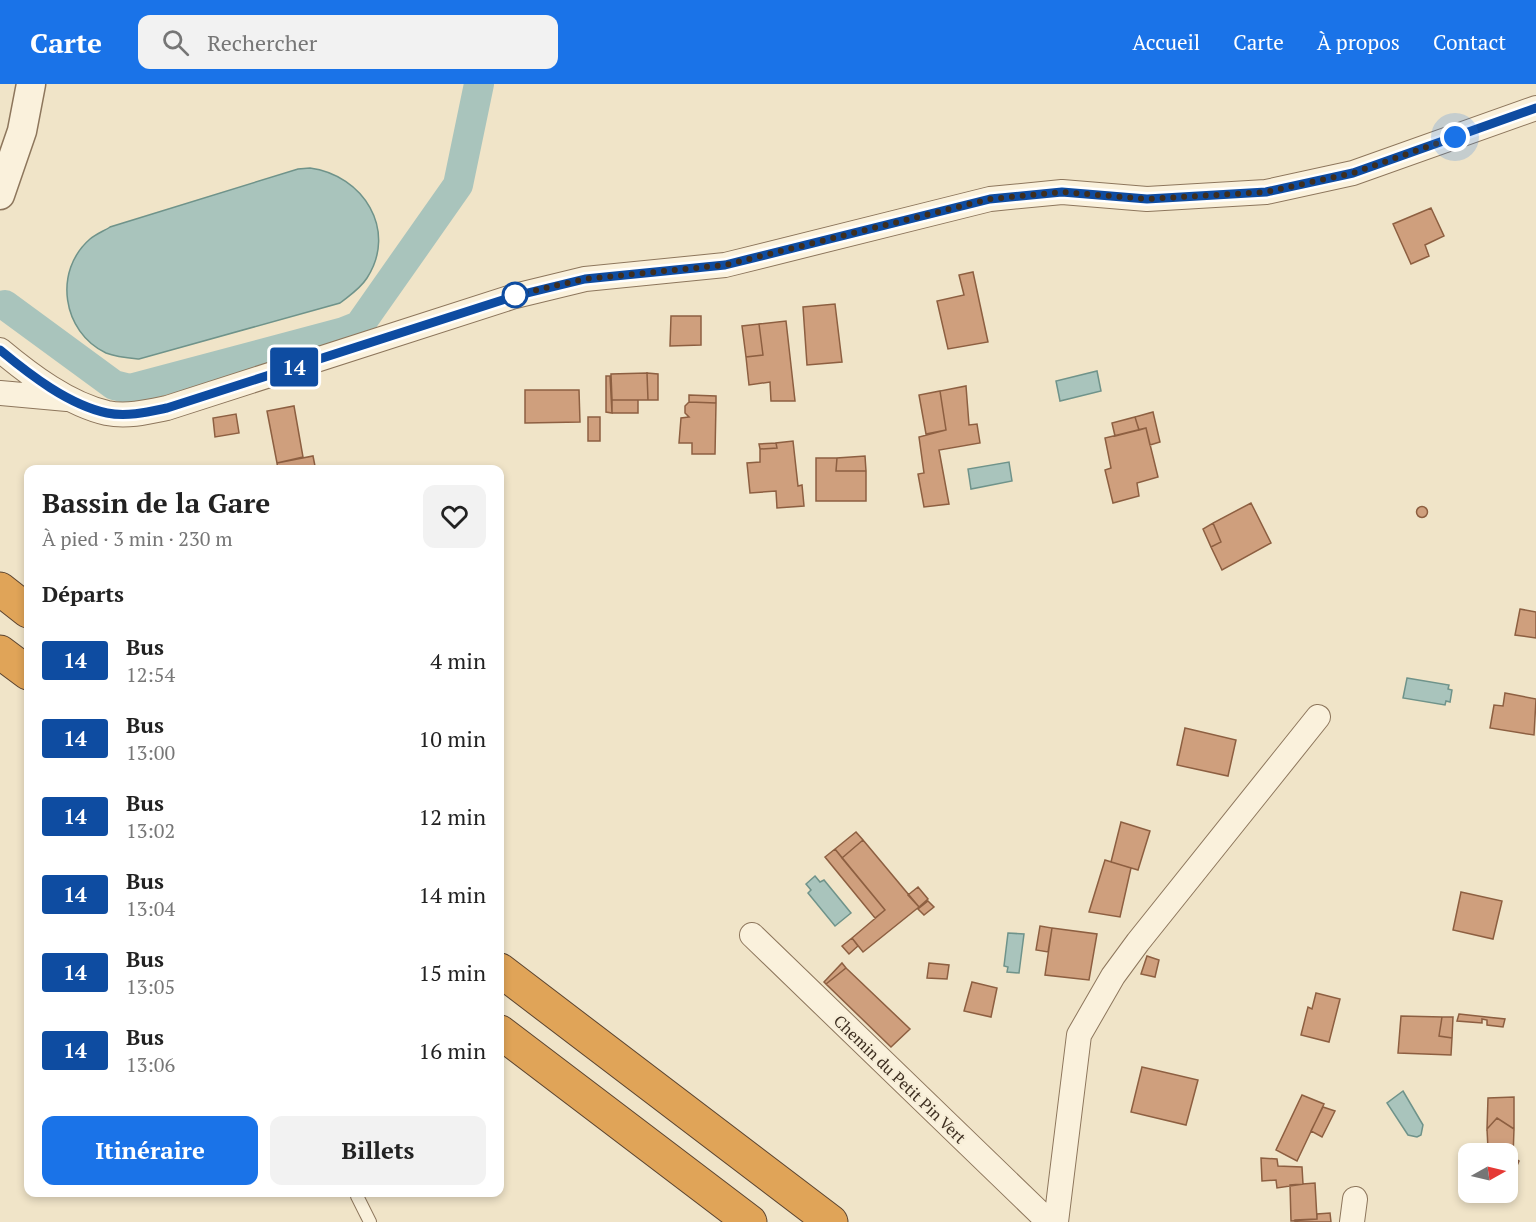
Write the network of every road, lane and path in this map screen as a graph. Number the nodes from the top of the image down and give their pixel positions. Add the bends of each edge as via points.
1 (31, 84) edge
2 (1536, 108) edge
3 (2, 186) edge
4 (0, 350) edge
5 (0, 393) edge
6 (72, 399) junction
7 (0, 590) edge
8 (24, 608) edge
9 (0, 652) edge
10 (24, 670) edge
11 (1318, 717) dead end
12 (752, 935) dead end
13 (504, 973) edge
14 (504, 1035) edge
15 (358, 1197) edge
16 (370, 1222) edge
17 (750, 1222) edge
18 (831, 1222) edge
19 (1049, 1222) edge
20 (1056, 1222) edge

1 - 3 street via 22,131
2 - 6 street via 1353,173 1266,192 1147,199 1062,192 990,199 725,265 585,279 515,296 167,408 137,414 108,413
4 - 6 street via 21,368
5 - 6 street
7 - 8 highway
9 - 10 highway
11 - 20 street via 1138,942 1079,1035
12 - 19 street, Chemin du Petit Pin Vert
13 - 18 highway
14 - 17 highway
15 - 16 lane

